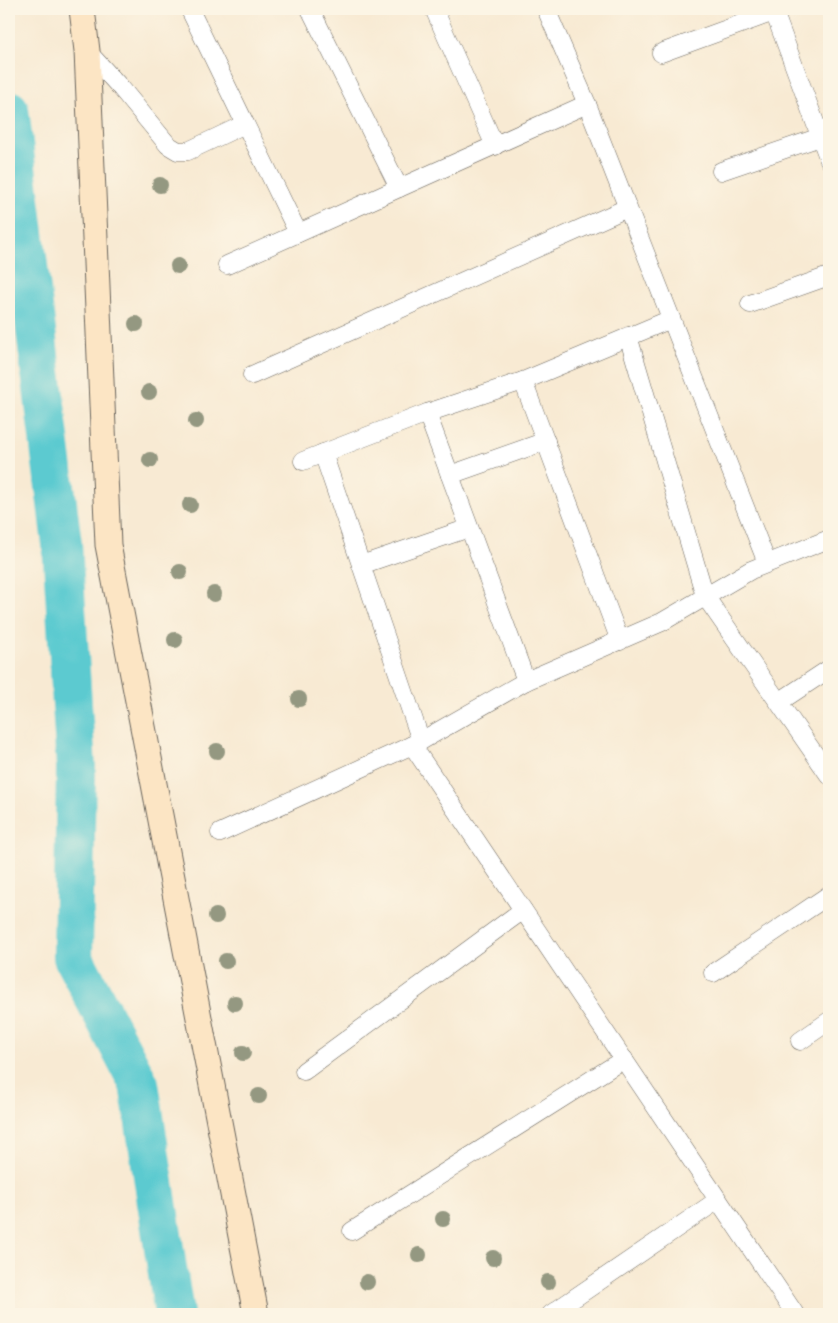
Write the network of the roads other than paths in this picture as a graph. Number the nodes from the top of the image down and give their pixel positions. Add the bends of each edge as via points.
1 (82, 9) edge
2 (310, 9) edge
3 (434, 9) edge
4 (546, 9) edge
5 (190, 10) edge
6 (776, 10) edge
7 (87, 51) junction
8 (661, 53) dead end
9 (587, 104) junction
10 (245, 124) junction
11 (825, 135) edge
12 (495, 146) junction
13 (829, 160) edge
14 (721, 171) dead end
15 (399, 188) junction
16 (628, 208) junction
17 (298, 233) junction
18 (227, 265) dead end
19 (829, 276) edge
20 (750, 304) dead end
21 (671, 319) junction
22 (628, 336) junction
23 (252, 375) dead end
24 (523, 381) junction
25 (427, 413) junction
26 (546, 441) junction
27 (323, 453) junction
28 (303, 461) dead end
29 (450, 475) junction
30 (469, 528) junction
31 (829, 539) edge
32 (768, 563) junction
33 (361, 565) junction
34 (705, 596) junction
35 (620, 641) junction
36 (829, 669) edge
37 (526, 681) junction
38 (779, 702) junction
39 (417, 743) junction
40 (829, 775) edge
41 (220, 833) dead end
42 (829, 895) edge
43 (523, 910) junction
44 (714, 973) dead end
45 (829, 1021) edge
46 (800, 1041) dead end
47 (624, 1059) junction
48 (304, 1071) dead end
49 (718, 1200) junction
50 (352, 1231) dead end
51 (256, 1314) edge
52 (551, 1314) edge
53 (795, 1314) edge

1 - 7 street
2 - 15 street
3 - 12 street
4 - 9 street
5 - 10 street
6 - 8 street
6 - 11 street
7 - 10 street via 168,145 178,151 188,151
7 - 51 street via 108,545
9 - 12 street
9 - 16 street
10 - 17 street
11 - 13 street
11 - 14 street
12 - 15 street
15 - 17 street
16 - 21 street
16 - 23 street
17 - 18 street
19 - 20 street
21 - 22 street
21 - 32 street
22 - 24 street
22 - 34 street
24 - 25 street
24 - 26 street
25 - 27 street
25 - 29 street
26 - 29 street
26 - 35 street
27 - 28 street
27 - 33 street
29 - 30 street
30 - 33 street
30 - 37 street
31 - 32 street
32 - 34 street
33 - 39 street
34 - 35 street via 670,618
34 - 38 street
35 - 37 street
36 - 38 street
37 - 39 street
38 - 40 street
39 - 41 street
39 - 43 street
42 - 44 street
43 - 47 street
43 - 48 street
45 - 46 street
47 - 49 street
47 - 50 street
49 - 52 street
49 - 53 street

